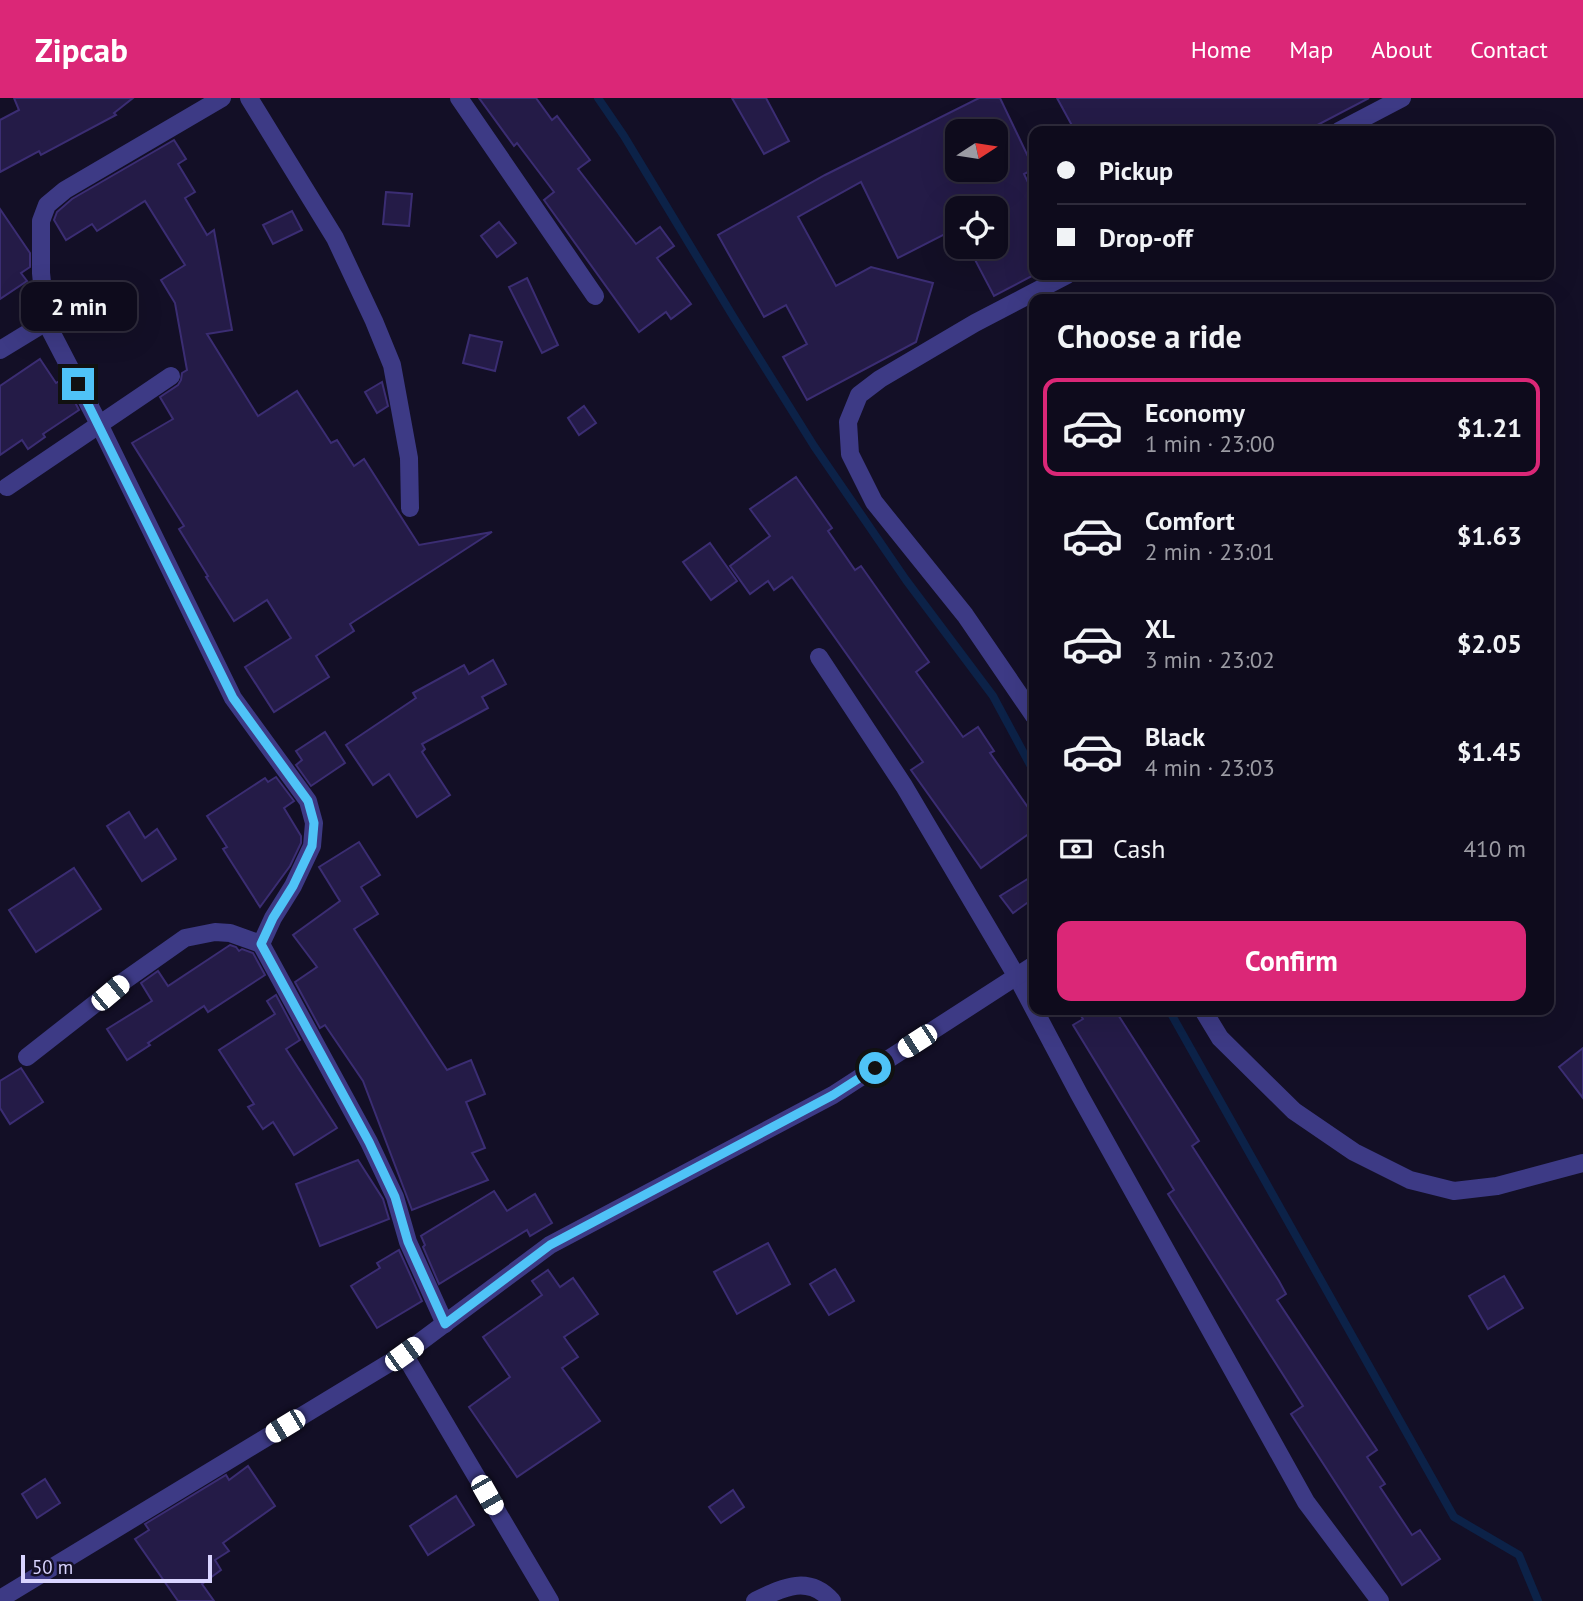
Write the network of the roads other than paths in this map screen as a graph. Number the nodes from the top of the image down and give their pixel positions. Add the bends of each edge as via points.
1 (222, 98) edge
2 (249, 98) edge
3 (458, 98) edge
4 (1402, 98) edge
5 (1349, 126) edge
6 (1057, 280) edge
7 (1031, 294) edge
8 (1029, 295) edge
9 (595, 296) dead end
10 (46, 322) junction
11 (0, 350) edge
12 (171, 376) dead end
13 (100, 426) junction
14 (7, 487) dead end
15 (411, 508) dead end
16 (818, 657) dead end
17 (1029, 709) edge
18 (261, 944) junction
19 (1029, 969) edge
20 (1017, 977) junction
21 (1029, 1000) edge
22 (1037, 1015) edge
23 (1206, 1015) edge
24 (27, 1058) dead end
25 (1583, 1163) edge
26 (445, 1324) junction
27 (404, 1354) junction
28 (0, 1600) edge
29 (551, 1601) edge
30 (755, 1601) edge
31 (832, 1601) edge
32 (1380, 1601) edge

1 - 10 street via 47,205 41,221
2 - 15 street via 335,238 392,365 409,458
3 - 9 street
4 - 5 street
6 - 7 street
8 - 17 street via 880,379 859,395 848,422 850,454 874,502 965,615
10 - 11 street
10 - 13 street
12 - 13 street
13 - 14 street
13 - 18 street via 233,698 308,801 314,823 312,846
16 - 20 street via 904,786
18 - 24 street via 230,933 185,938
18 - 26 street via 369,1142
19 - 20 street
20 - 21 street
20 - 26 street via 833,1095 550,1245
22 - 32 street via 1306,1502
23 - 25 street via 1220,1038 1294,1111 1354,1152 1410,1180 1454,1191 1497,1186
26 - 27 street
27 - 28 street
27 - 29 street
30 - 31 street via 786,1586 808,1586

